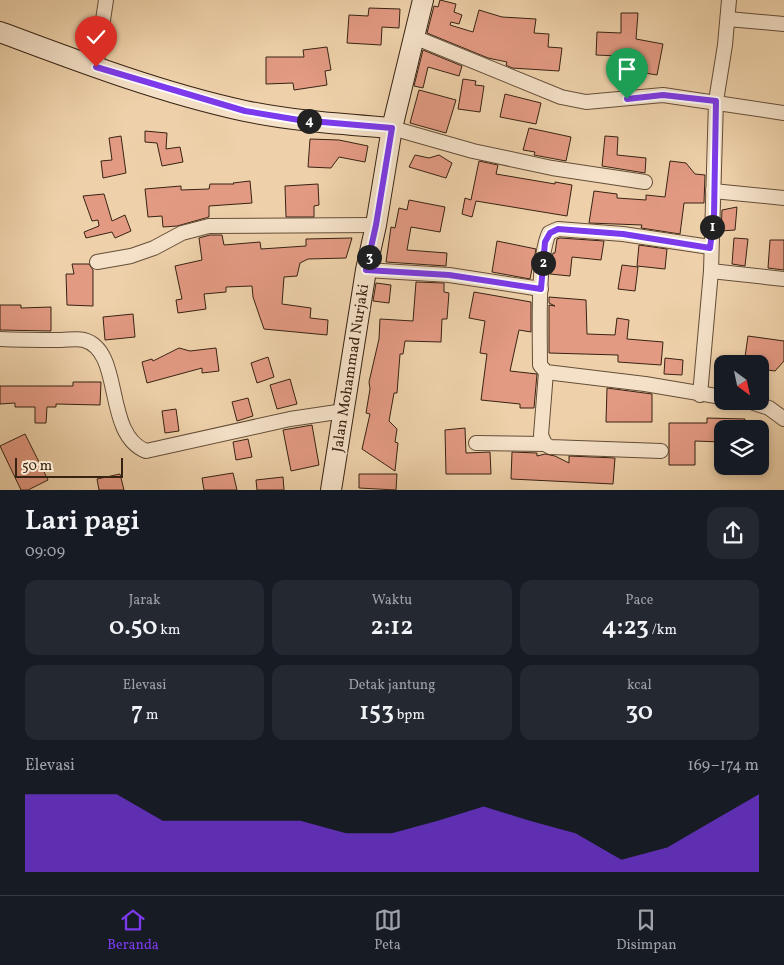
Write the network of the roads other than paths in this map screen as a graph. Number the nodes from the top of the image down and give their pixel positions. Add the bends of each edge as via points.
1 (106, 0) edge
2 (423, 0) edge
3 (729, 10) edge
4 (784, 24) edge
5 (0, 32) edge
6 (414, 37) junction
7 (96, 67) junction
8 (716, 101) junction
9 (784, 113) edge
10 (392, 128) junction
11 (645, 182) dead end
12 (713, 191) junction
13 (784, 198) edge
14 (376, 225) junction
15 (710, 248) junction
16 (97, 262) dead end
17 (366, 270) junction
18 (711, 271) junction
19 (784, 279) edge
20 (541, 289) junction
21 (0, 339) edge
22 (546, 372) junction
23 (700, 395) junction
24 (714, 396) edge
25 (769, 408) edge
26 (344, 411) junction
27 (784, 419) edge
28 (476, 443) dead end
29 (545, 444) junction
30 (661, 451) dead end
31 (331, 490) edge

1 - 7 street
2 - 6 street, Jalan Mohammad Nurjaki
3 - 4 street
3 - 8 street
5 - 7 street
6 - 8 street via 562,97 586,102 663,95
6 - 10 street, Jalan Mohammad Nurjaki
7 - 10 street via 245,111 299,120
8 - 9 street
8 - 12 street
10 - 11 street via 473,151 552,168
10 - 14 street, Jalan Mohammad Nurjaki
12 - 13 street
12 - 15 street
14 - 16 street via 209,226 182,233 131,256
14 - 17 street, Jalan Mohammad Nurjaki
15 - 18 street
15 - 20 street via 623,234 558,229 550,233 545,242
17 - 20 street via 449,275
17 - 26 street, Jalan Mohammad Nurjaki
18 - 19 street
18 - 23 street
20 - 22 street via 540,365
21 - 26 street via 83,340 96,346 104,357 116,406 129,438 146,451 290,419
22 - 23 street via 645,384
22 - 29 street via 541,435
23 - 24 street
25 - 27 street
26 - 31 street, Jalan Mohammad Nurjaki
28 - 29 street
29 - 30 street via 550,447

